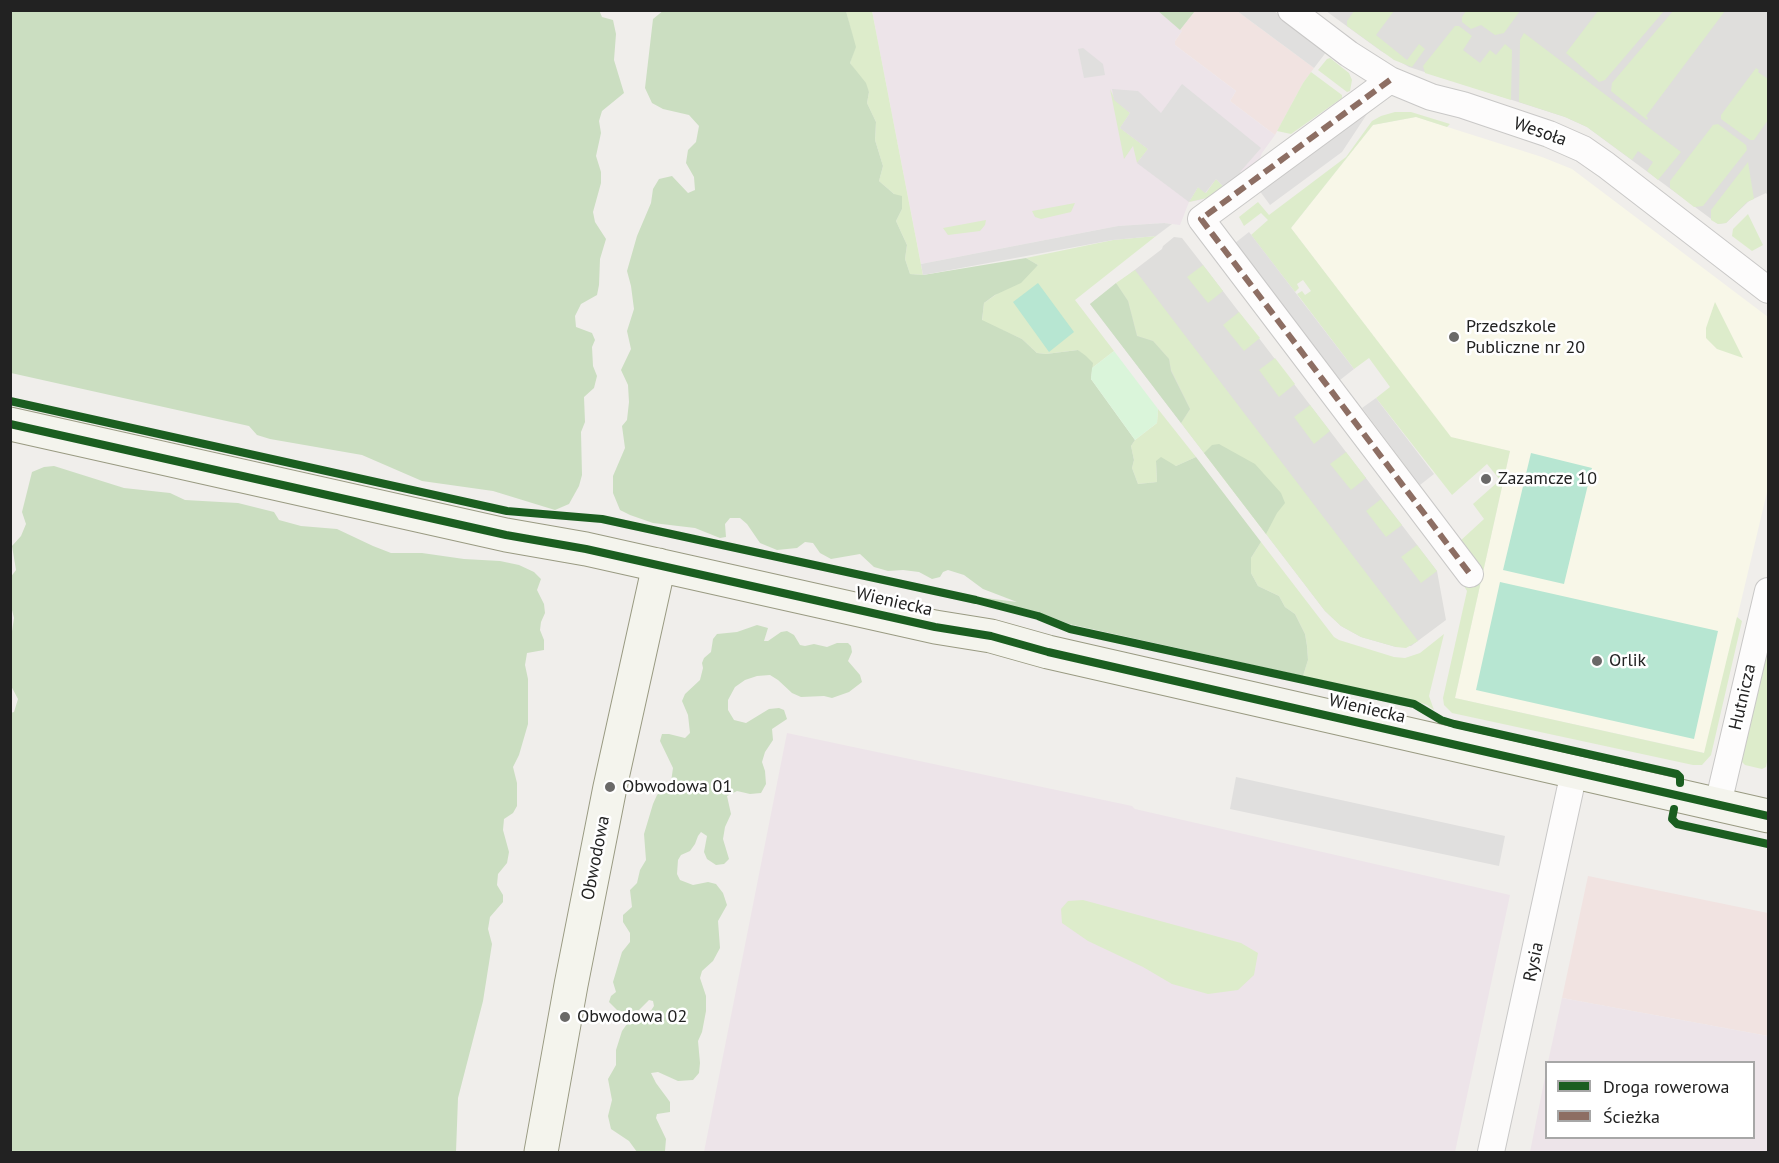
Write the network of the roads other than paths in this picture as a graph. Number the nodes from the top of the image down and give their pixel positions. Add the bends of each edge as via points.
1 (1291, 10) edge
2 (1390, 80) junction
3 (1768, 290) edge
4 (10, 424) edge
5 (659, 565) junction
6 (1470, 574) dead end
7 (1768, 591) edge
8 (1574, 772) junction
9 (1718, 804) junction
10 (1768, 816) edge
11 (541, 1152) edge
12 (1491, 1152) edge

1 - 2 street, Wesoła
2 - 3 street, Wesoła via 1583,149
2 - 6 street via 1202,219
4 - 5 street, Wieniecka via 506,535
5 - 8 street, Wieniecka via 991,636
5 - 11 street, Obwodowa via 578,950
7 - 9 street, Hutnicza
8 - 9 street, Wieniecka
8 - 12 street, Rysia
9 - 10 street, Wieniecka

